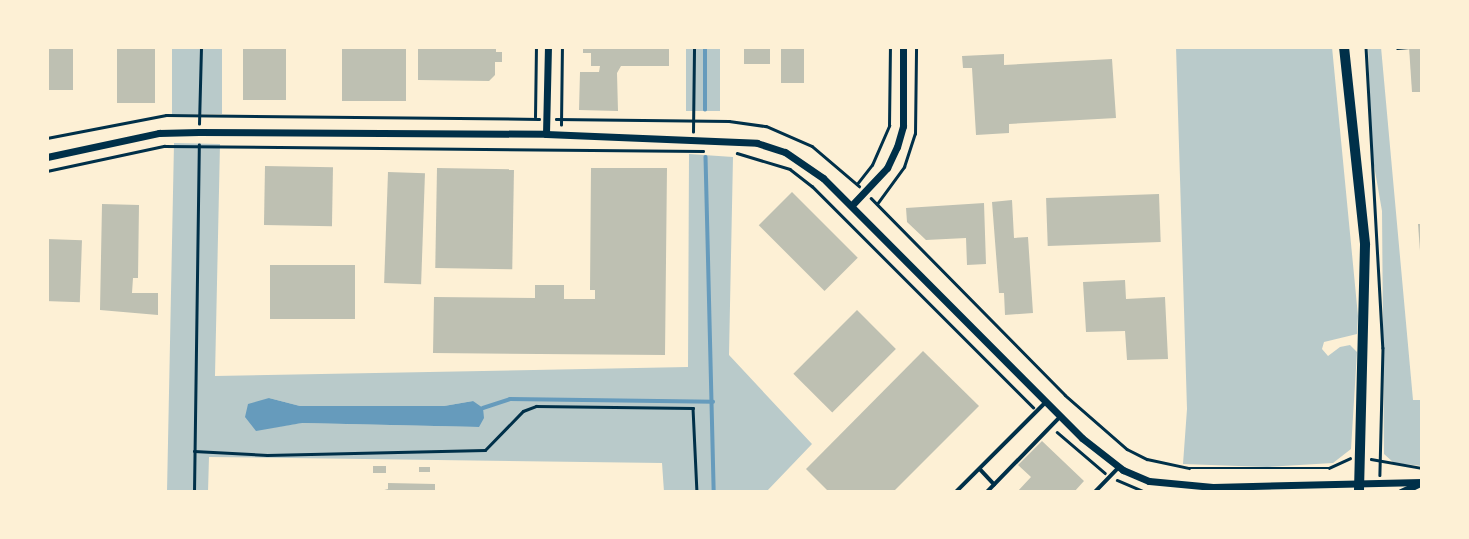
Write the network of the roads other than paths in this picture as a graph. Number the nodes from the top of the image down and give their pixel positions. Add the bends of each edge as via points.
1 (548, 47) edge
2 (903, 47) edge
3 (1345, 47) edge
4 (546, 134) junction
5 (47, 158) edge
6 (852, 205) junction
7 (1047, 401) junction
8 (1061, 416) junction
9 (1119, 466) junction
10 (980, 469) junction
11 (1422, 482) edge
12 (994, 484) junction
13 (1359, 488) edge
14 (1176, 489) edge
15 (956, 492) edge
16 (987, 492) edge
17 (1095, 492) edge
18 (1401, 492) edge

1 - 4 street
2 - 6 street via 903,126 887,168
3 - 13 main road via 1365,246
4 - 5 street via 200,132 146,135
4 - 6 street via 757,143 785,152
6 - 7 street
7 - 8 street
7 - 10 lane
8 - 9 street
8 - 12 lane
9 - 14 street
9 - 17 lane
10 - 12 lane
10 - 15 lane
11 - 13 street
11 - 18 street
12 - 16 lane
13 - 14 street

